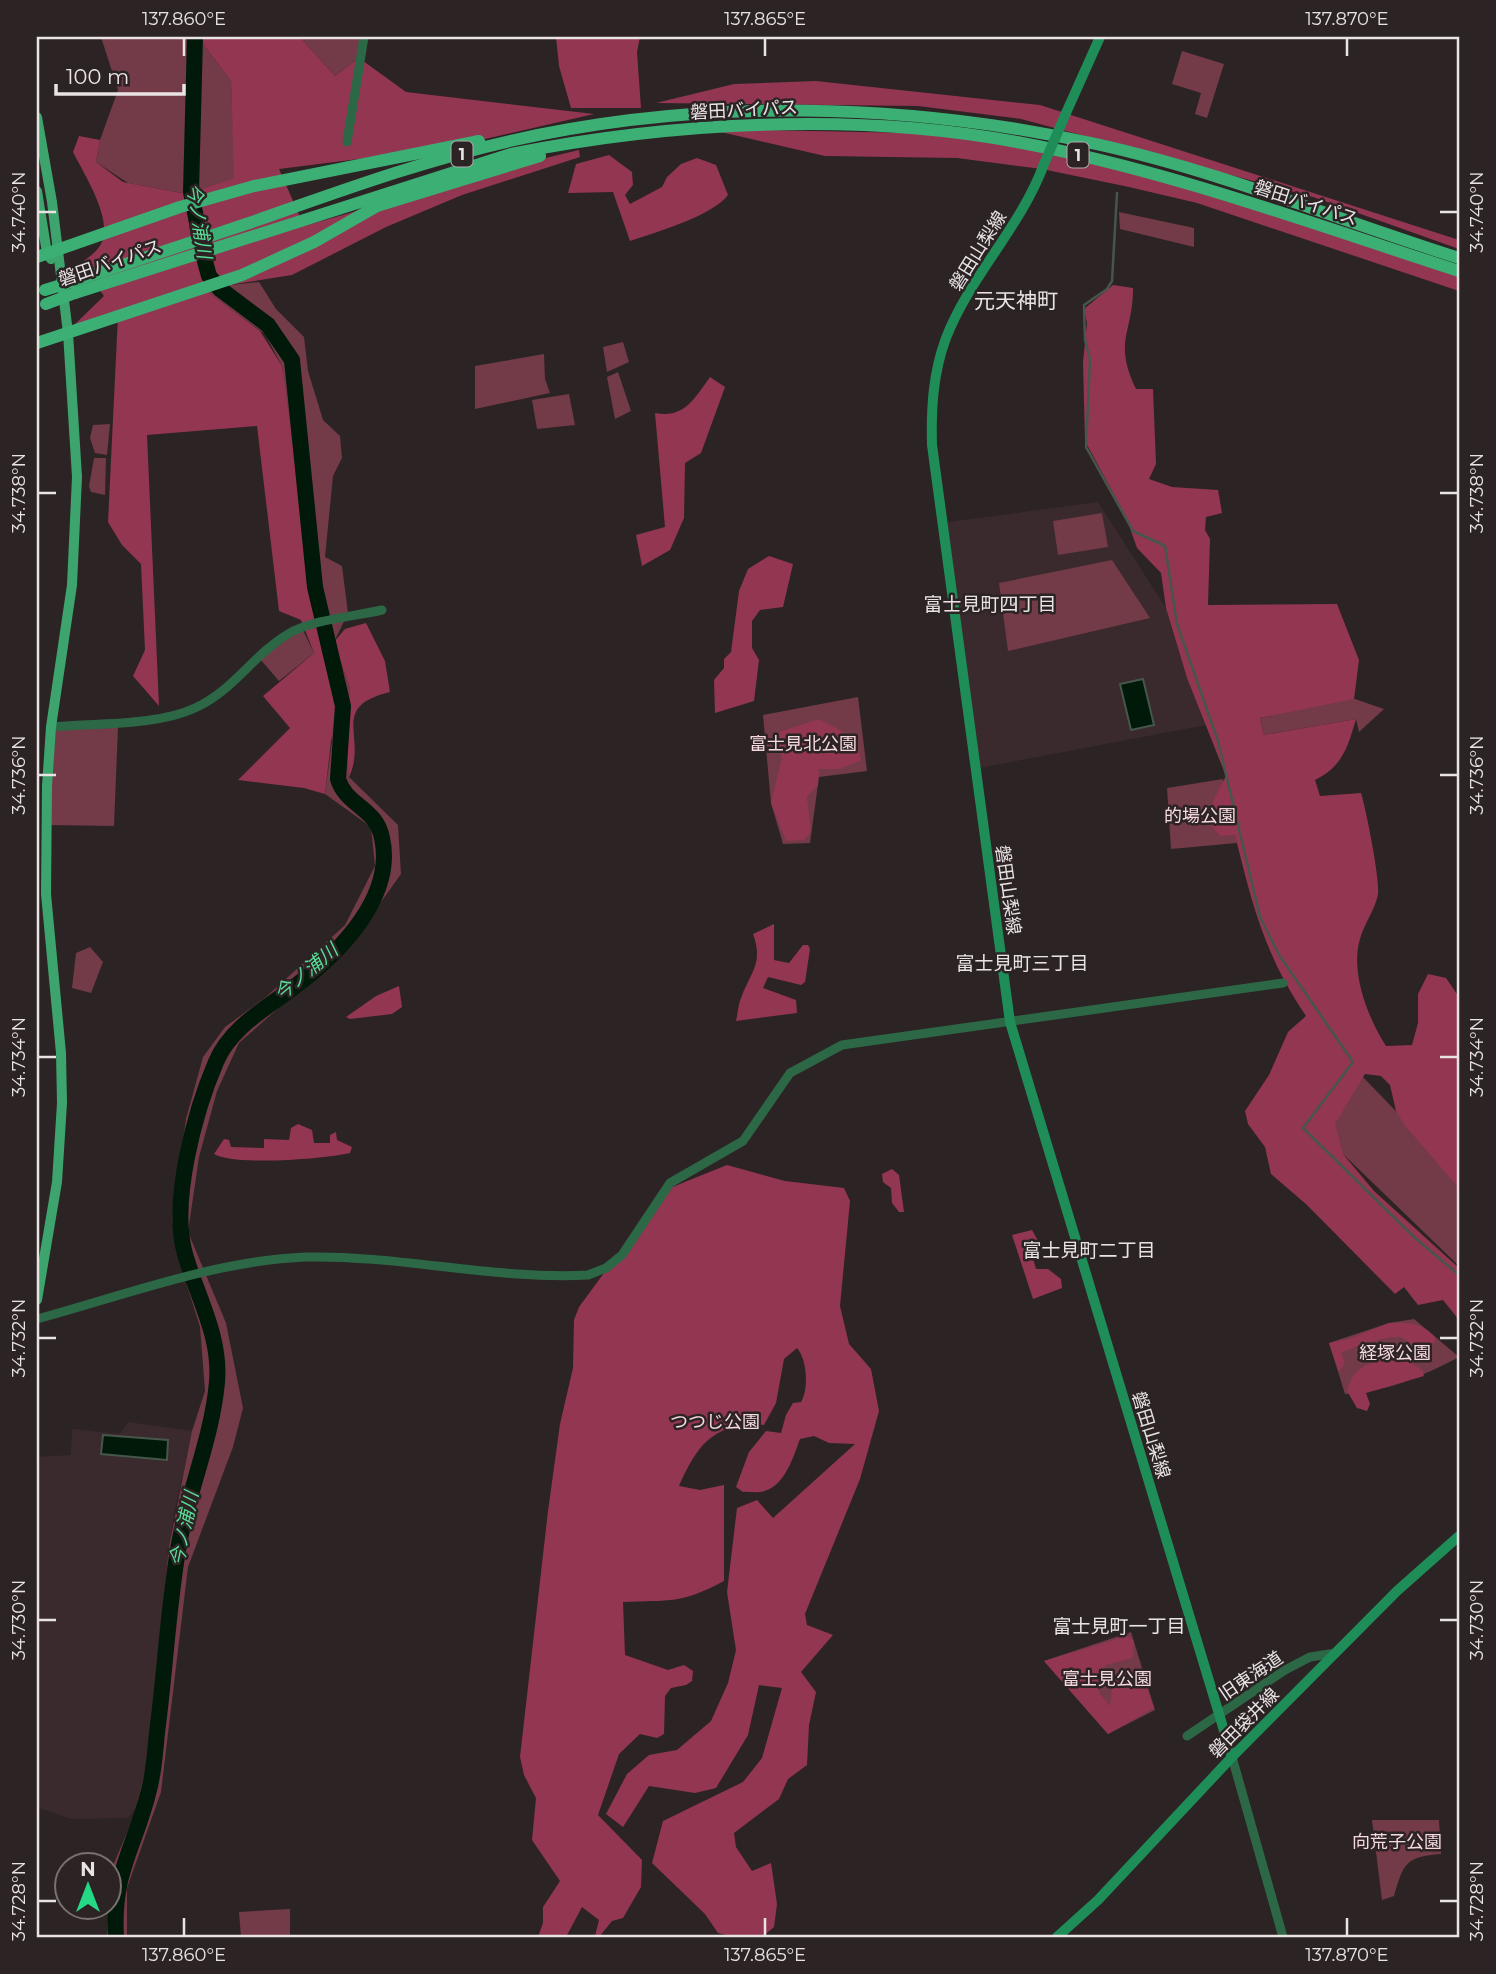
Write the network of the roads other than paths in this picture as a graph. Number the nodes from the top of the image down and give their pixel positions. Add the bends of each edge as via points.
1 (364, 37) edge
2 (1100, 37) edge
3 (37, 117) edge
4 (683, 117) junction
5 (682, 131) junction
6 (347, 142) dead end
7 (37, 191) edge
8 (249, 229) junction
9 (47, 252) edge
10 (1459, 258) edge
11 (1459, 271) edge
12 (73, 288) junction
13 (41, 291) edge
14 (41, 305) edge
15 (68, 334) junction
16 (37, 343) edge
17 (382, 610) dead end
18 (51, 727) junction
19 (1283, 982) dead end
20 (1010, 1023) junction
21 (37, 1300) edge
22 (37, 1319) edge
23 (1459, 1536) edge
24 (1337, 1653) junction
25 (1219, 1717) junction
26 (1187, 1736) dead end
27 (1232, 1757) junction
28 (1057, 1937) edge
29 (1283, 1937) edge

1 - 6 street
2 - 20 main road, 磐田山梨線, bridge via 1015,224 947,337 931,404 943,536
3 - 9 main road
4 - 8 highway, 磐田バイパス / 1 via 511,141 342,190
4 - 9 highway via 621,115 313,172 232,192
4 - 10 highway, 磐田バイパス / 1 via 778,111 850,113 941,118 1017,129 1163,161
5 - 8 highway, 磐田バイパス / 1 via 584,140 511,154
5 - 11 highway, 磐田バイパス / 1 via 790,124 937,131 1015,141 1161,176
5 - 15 highway via 578,147 460,178 377,206 242,275
7 - 9 main road
8 - 12 highway, 磐田バイパス / 1
9 - 15 main road via 59,270
12 - 13 highway, 磐田バイパス / 1, bridge
12 - 14 highway, 磐田バイパス / 1, bridge
15 - 16 highway
15 - 18 main road via 76,421 75,534
17 - 18 street via 286,635 231,686 195,709 165,718
18 - 21 main road via 46,894 62,1103 57,1182
19 - 20 street
20 - 22 street via 842,1045 801,1065 778,1087 743,1141 670,1183 622,1255 588,1275 307,1257 259,1262 179,1280
20 - 25 main road, 磐田山梨線
23 - 24 main road, 磐田袋井線
24 - 25 street, 旧東海道 via 1310,1657 1285,1670
24 - 27 main road, 磐田袋井線
25 - 26 street, 旧東海道
25 - 27 main road, 磐田山梨線
27 - 28 main road, 磐田袋井線 via 1098,1900
27 - 29 street

